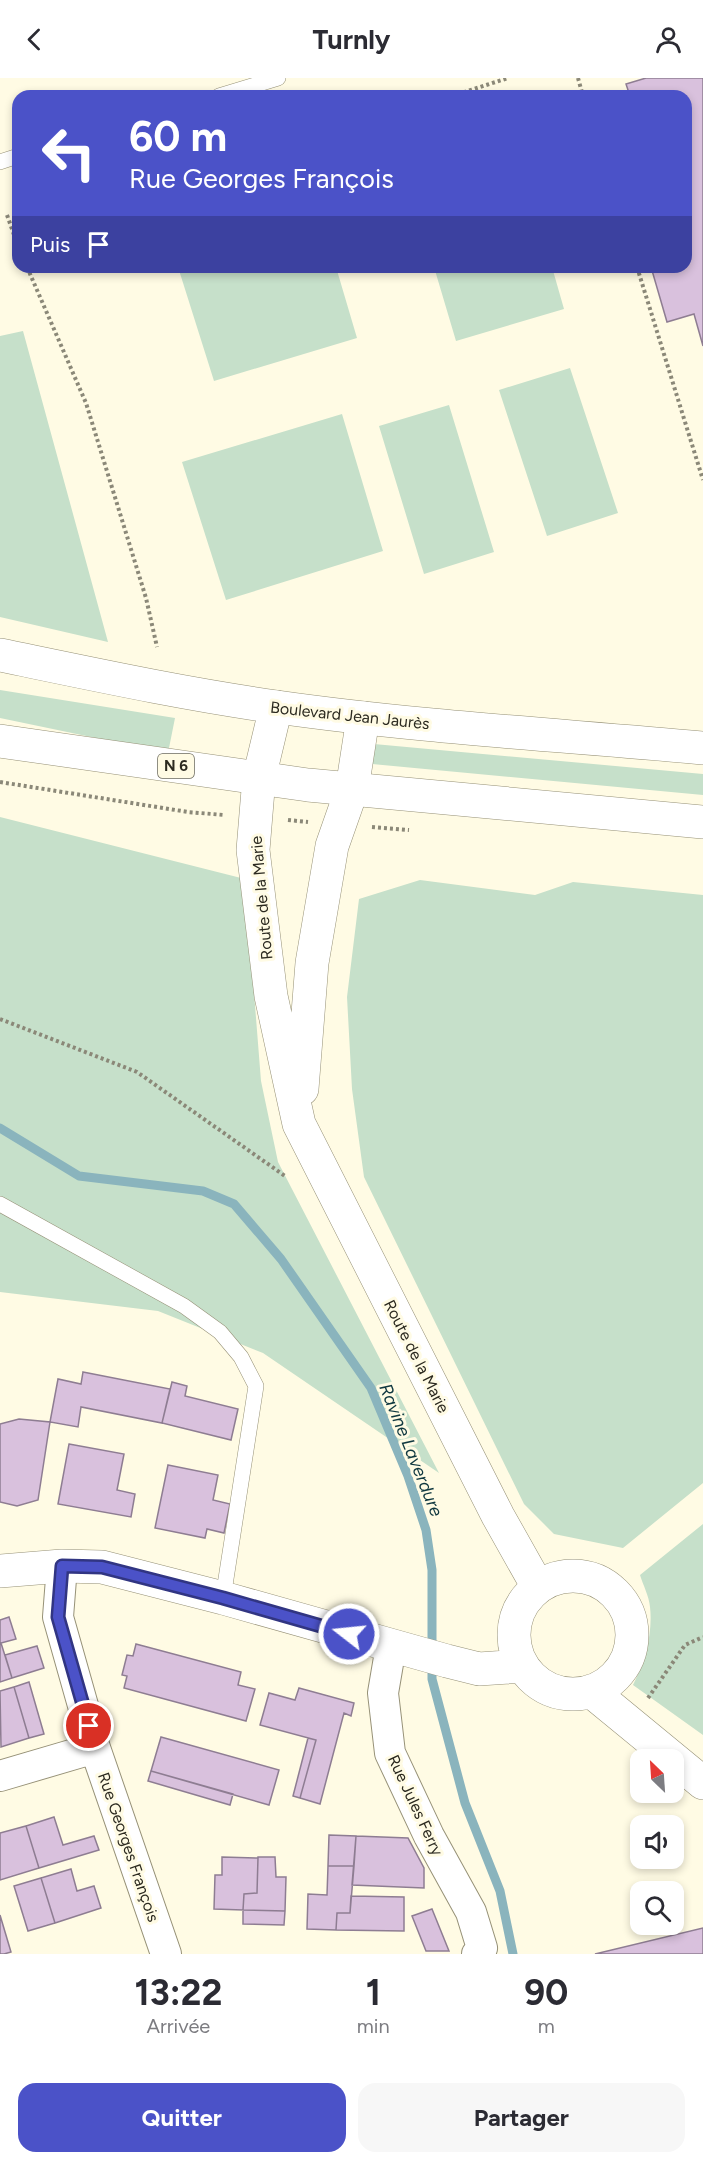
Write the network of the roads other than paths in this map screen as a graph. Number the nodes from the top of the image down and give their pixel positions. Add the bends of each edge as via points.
1 (278, 78) edge
2 (239, 90) edge
3 (0, 655) edge
4 (276, 707) junction
5 (363, 718) junction
6 (0, 741) edge
7 (703, 748) edge
8 (259, 778) junction
9 (352, 789) junction
10 (703, 822) edge
11 (299, 1124) junction
12 (0, 1204) edge
13 (62, 1566) junction
14 (0, 1571) edge
15 (538, 1587) junction
16 (223, 1598) junction
17 (404, 1649) junction
18 (523, 1666) junction
19 (591, 1691) junction
20 (95, 1748) junction
21 (0, 1776) edge
22 (703, 1783) edge
23 (166, 1954) edge
24 (477, 1954) edge

1 - 2 lane
3 - 4 street, Boulevard Jean Jaurès via 168,690
4 - 5 street, Boulevard Jean Jaurès
4 - 8 street, Route de la Marie
5 - 7 street, Boulevard Jean Jaurès
5 - 9 street
6 - 8 street, N 6
8 - 9 street, N 6
8 - 11 street, Route de la Marie via 254,850 271,996
9 - 10 street, N 6
9 - 11 street via 332,846 312,963
11 - 15 street, Route de la Marie
12 - 16 lane via 184,1306 220,1332 241,1357 256,1386
13 - 14 street
13 - 16 street via 102,1567
13 - 20 street, Rue Georges François via 58,1617
15 - 18 street via 517,1615 515,1650
15 - 19 street via 556,1578 576,1575 613,1590 625,1604 633,1638 629,1655 620,1671
16 - 17 street
17 - 18 street via 479,1669
17 - 24 street, Rue Jules Ferry via 383,1693 390,1753 471,1912 482,1948
18 - 19 street via 536,1681 552,1690 572,1694
19 - 22 street
20 - 21 street
20 - 23 street, Rue Georges François

